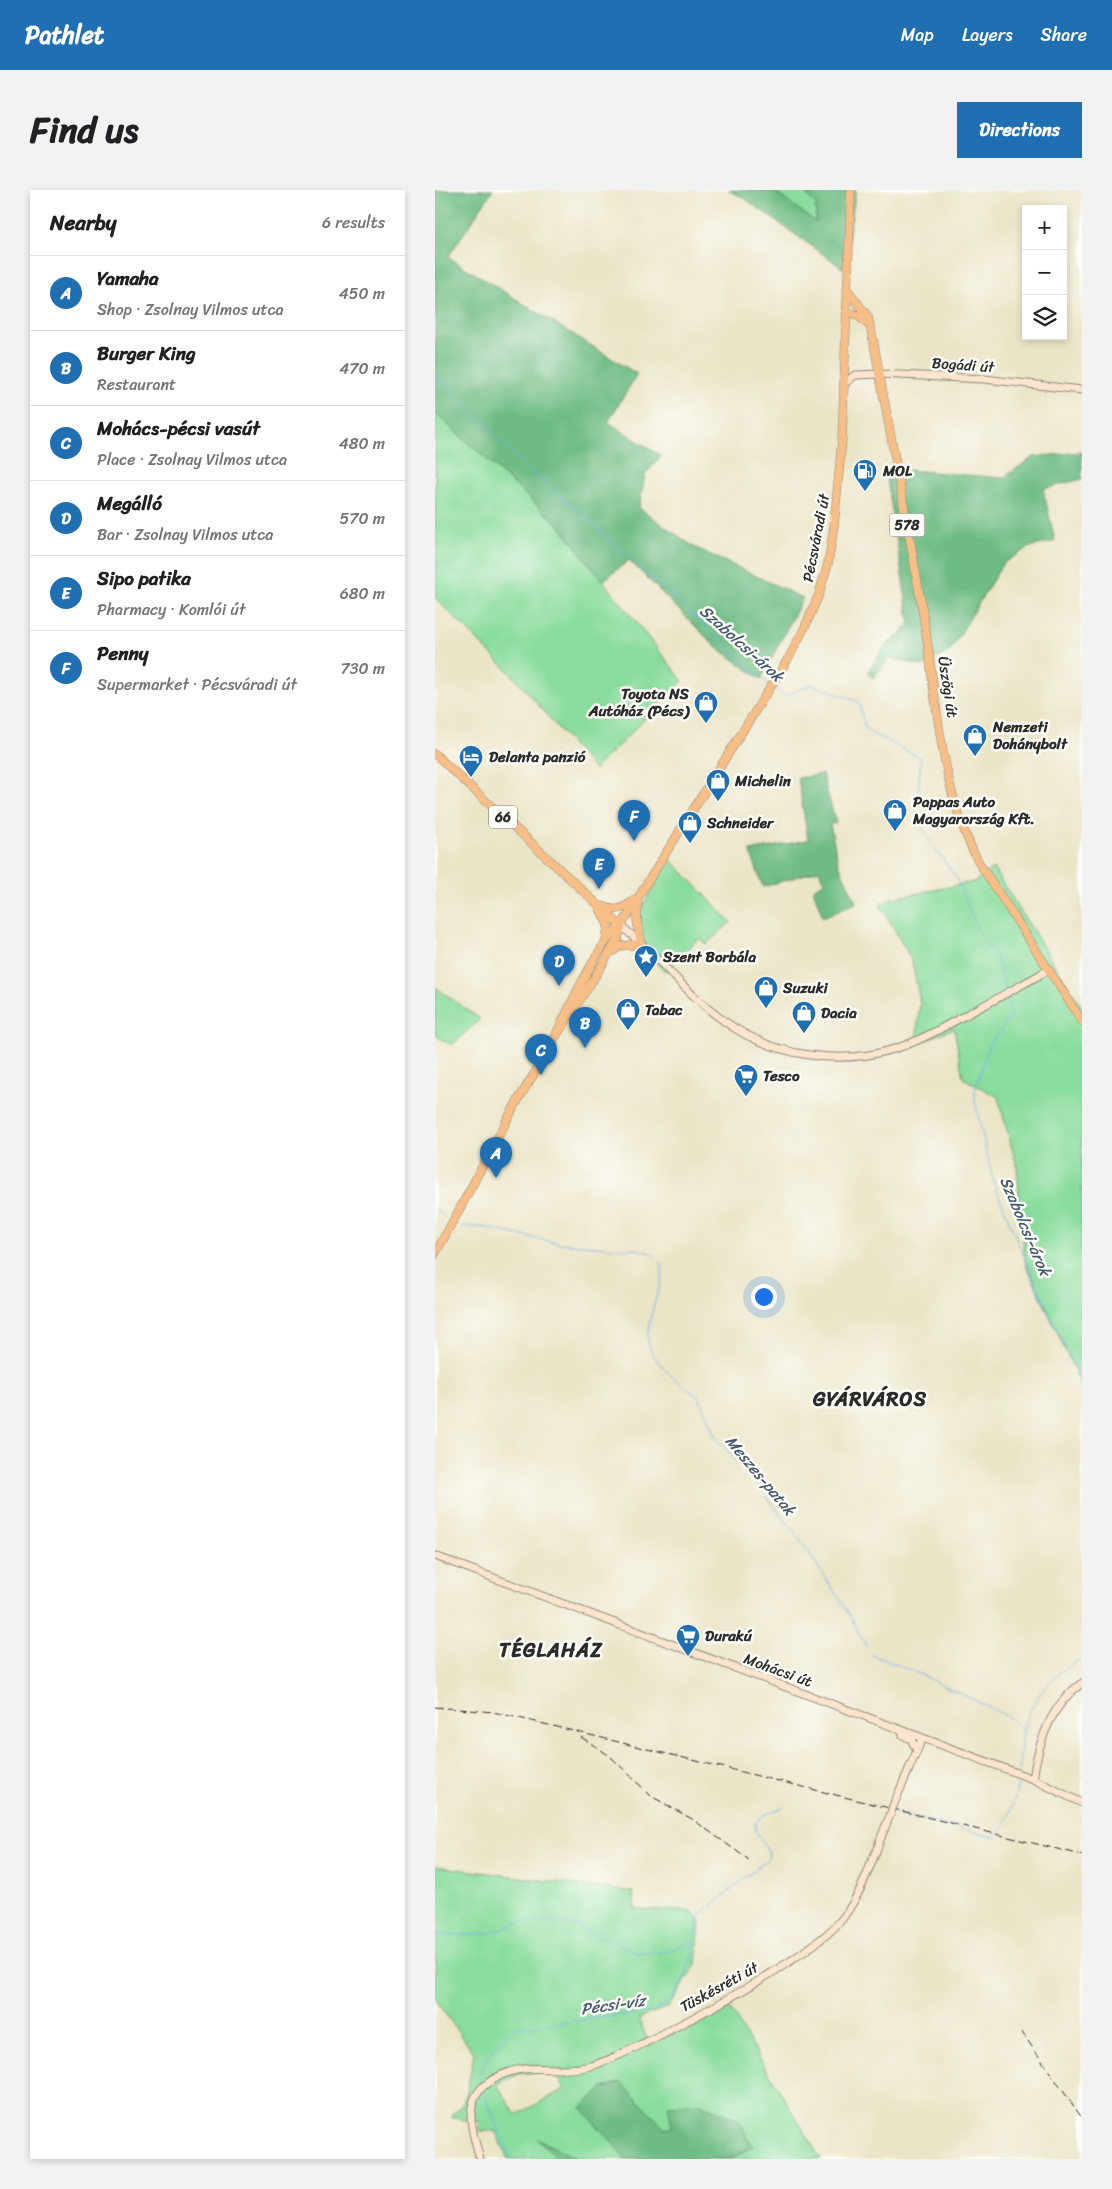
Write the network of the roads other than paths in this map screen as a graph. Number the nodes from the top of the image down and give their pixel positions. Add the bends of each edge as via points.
1 (851, 190) edge
2 (847, 288) junction
3 (846, 311) junction
4 (864, 311) junction
5 (869, 325) junction
6 (879, 374) junction
7 (844, 384) junction
8 (1082, 390) edge
9 (435, 754) edge
10 (639, 897) junction
11 (597, 903) junction
12 (621, 926) junction
13 (641, 944) junction
14 (604, 947) junction
15 (610, 954) junction
16 (1048, 970) junction
17 (1082, 1021) edge
18 (555, 1036) junction
19 (435, 1254) edge
20 (435, 1556) edge
21 (1082, 1683) edge
22 (893, 1728) junction
23 (922, 1739) junction
24 (917, 1751) junction
25 (1029, 1778) junction
26 (1082, 1802) edge
27 (480, 2159) edge

1 - 2 main road, Pécsváradi út
2 - 3 main road, Pécsváradi út
2 - 4 main road, Üszögi út / 578
3 - 4 main road
3 - 5 main road
3 - 7 main road, Pécsváradi út
4 - 5 main road, Üszögi út / 578
5 - 6 main road, Üszögi út / 578
6 - 7 main road, Bogádi út via 855,375
6 - 8 main road, Bogádi út via 984,379
6 - 16 main road, Üszögi út / 578 via 949,779 958,812 978,861
7 - 10 main road, Pécsváradi út via 840,480 828,564 817,599 805,627 770,686
9 - 11 main road, 66
10 - 11 main road via 615,910
10 - 12 main road, Pécsváradi út
10 - 13 main road via 637,921
11 - 12 main road, 66
11 - 14 main road via 608,926
12 - 13 main road
12 - 14 main road
12 - 15 main road
13 - 15 main road via 621,946
13 - 16 main road via 688,991 737,1029 771,1045 806,1054 843,1057 893,1050 912,1043
14 - 18 main road via 566,1010
15 - 18 main road
16 - 17 main road, Üszögi út / 578
18 - 19 main road
20 - 22 main road, Mohácsi út
21 - 25 main road via 1069,1694 1044,1730
22 - 23 main road, Mohácsi út
22 - 24 main road via 911,1739
23 - 24 main road, Tüskésréti út
23 - 25 main road, Mohácsi út
24 - 27 main road, Tüskésréti út via 846,1914 822,1938 771,1974 714,2007 611,2059 581,2068 520,2069 494,2079 479,2091 471,2112
25 - 26 main road, Mohácsi út

